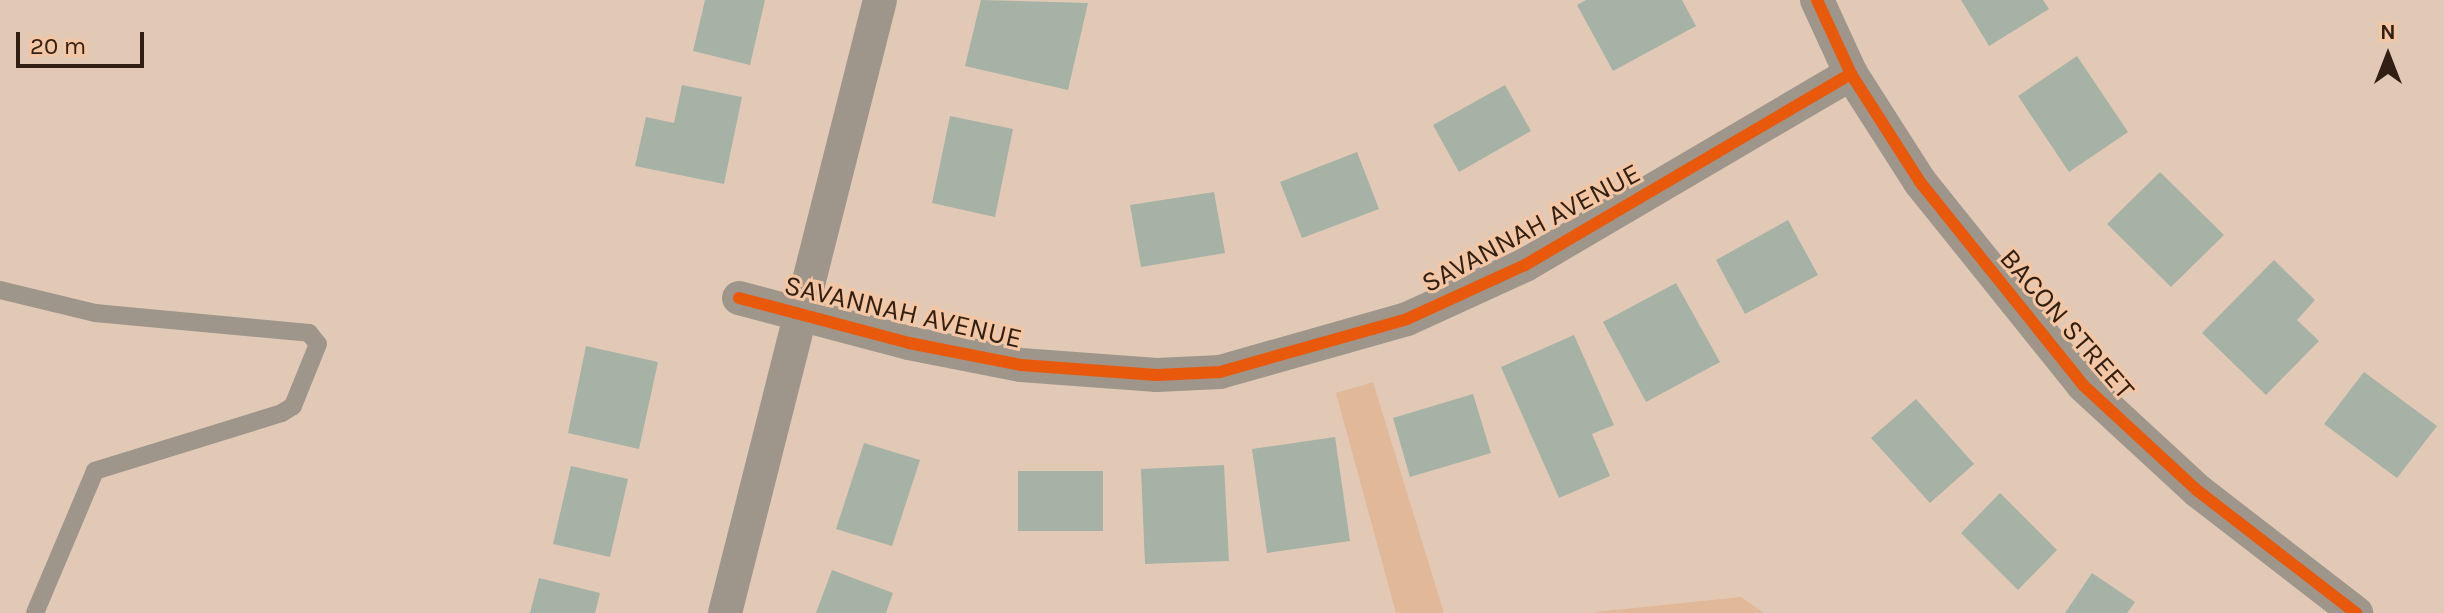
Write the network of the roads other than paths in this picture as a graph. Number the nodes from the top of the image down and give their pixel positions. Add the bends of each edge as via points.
1 (880, 0) edge
2 (1817, 0) edge
3 (1851, 74) junction
4 (0, 290) edge
5 (739, 298) dead end
6 (801, 316) junction
7 (35, 613) edge
8 (725, 613) edge
9 (2356, 613) edge

1 - 6 street
2 - 3 street, BACON STREET
3 - 6 street, SAVANNAH AVENUE via 1525,265 1407,319 1220,372 1157,375 1021,365
3 - 9 street, BACON STREET via 1920,182 2083,385 2198,491
4 - 7 lane via 95,313 309,333 318,344 293,406 282,413 95,471
5 - 6 street, SAVANNAH AVENUE
6 - 8 street

